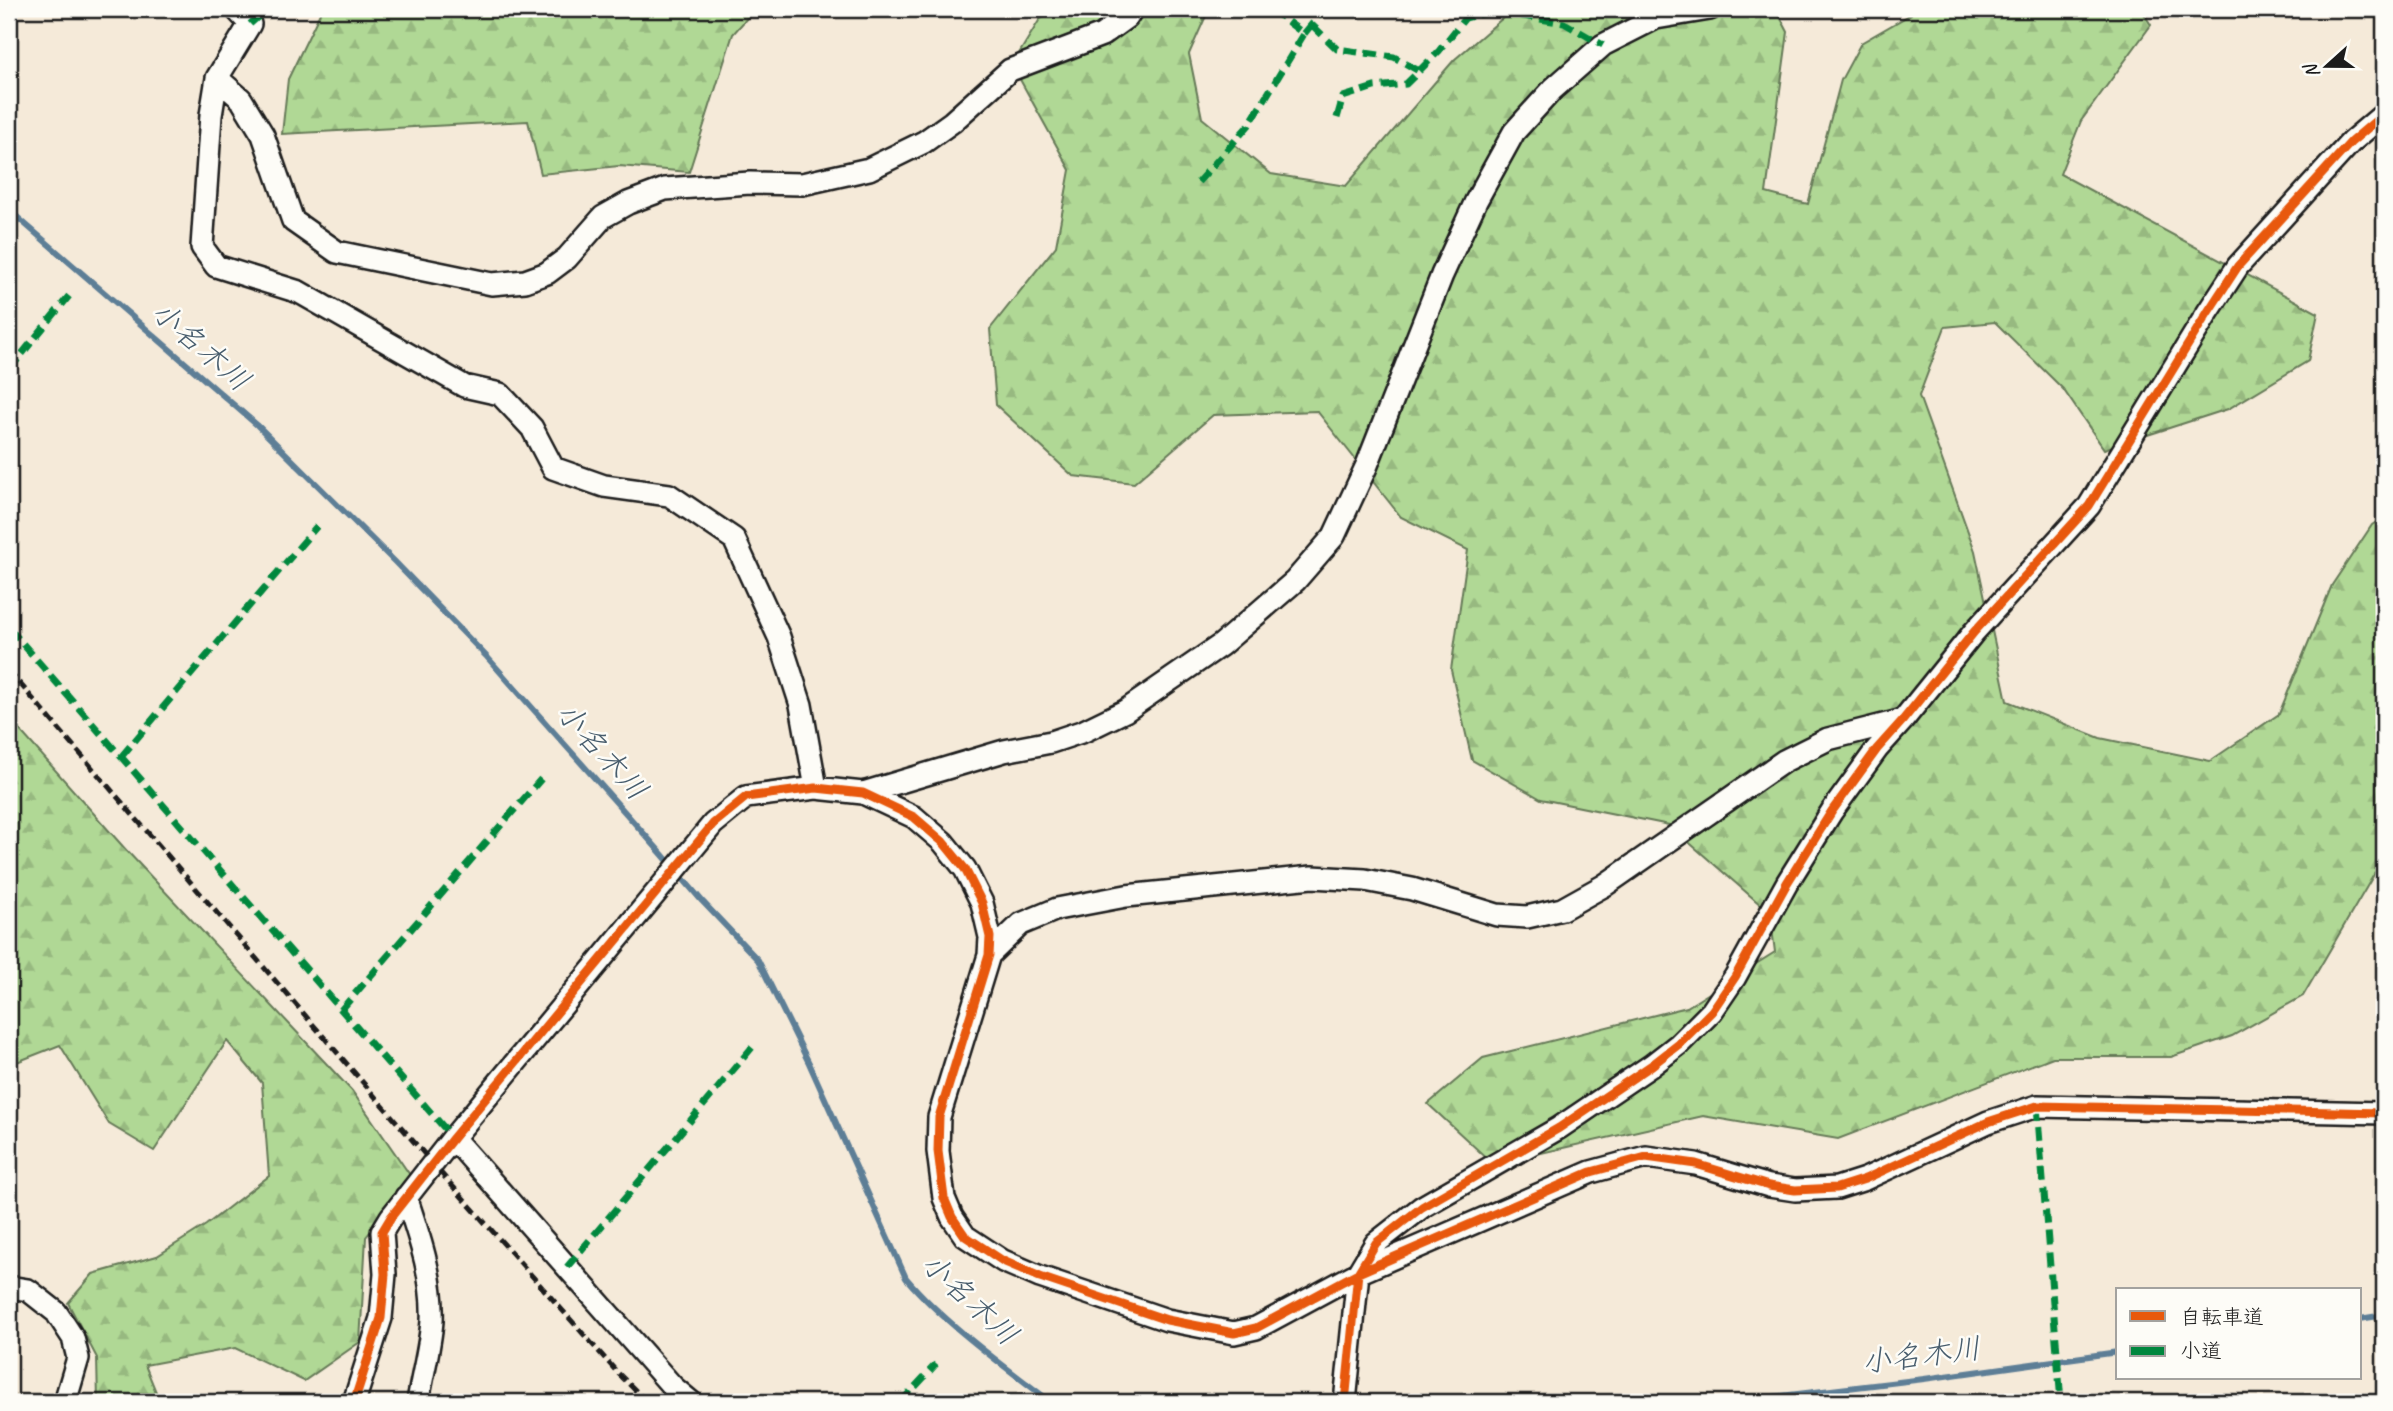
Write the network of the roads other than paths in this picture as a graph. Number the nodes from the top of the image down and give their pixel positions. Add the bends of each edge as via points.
1 (236, 9) edge
2 (1132, 9) edge
3 (1710, 9) edge
4 (216, 78) junction
5 (2384, 114) edge
6 (1903, 720) junction
7 (816, 788) junction
8 (863, 793) junction
9 (989, 955) junction
10 (2384, 1113) edge
11 (453, 1138) junction
12 (406, 1197) junction
13 (1358, 1273) junction
14 (9, 1287) edge
15 (65, 1402) edge
16 (354, 1402) edge
17 (418, 1402) edge
18 (691, 1402) edge
19 (1345, 1402) edge

1 - 4 street via 250,24
2 - 4 street via 1102,35 1010,70 933,136 869,169 802,184 665,189 603,217 567,258 547,273 525,281 492,284 337,253 293,221 263,135 241,99
3 - 8 street via 1656,18 1603,45 1514,132 1442,275 1334,536 1295,581 1221,645 1125,711 1051,742 1004,751
4 - 7 street via 202,247 216,266 299,292 464,386 500,394 532,428 553,468 604,486 669,495 734,539 783,649 801,705
5 - 6 street via 2351,142 2238,266 2089,506 1974,632
6 - 9 street via 1828,739 1784,761 1605,885 1562,909 1527,917 1497,915 1412,889 1312,877 1126,896 1057,909 1021,924
6 - 13 street via 1832,811 1712,1011 1652,1065 1559,1128 1422,1207 1376,1243
7 - 8 street
7 - 11 street via 746,797 713,824
8 - 9 street via 914,817 965,869 982,903
9 - 13 street via 939,1117 944,1198 965,1236 1003,1261 1040,1277 1167,1320 1234,1333 1256,1328
10 - 13 street via 2037,1106 1988,1122 1838,1188 1769,1186 1696,1164 1646,1157 1591,1172
11 - 12 street
11 - 18 street
12 - 16 street via 382,1232 381,1318
12 - 17 street via 421,1241 432,1320
13 - 19 street
14 - 15 street via 28,1290 56,1312 73,1338 78,1358

